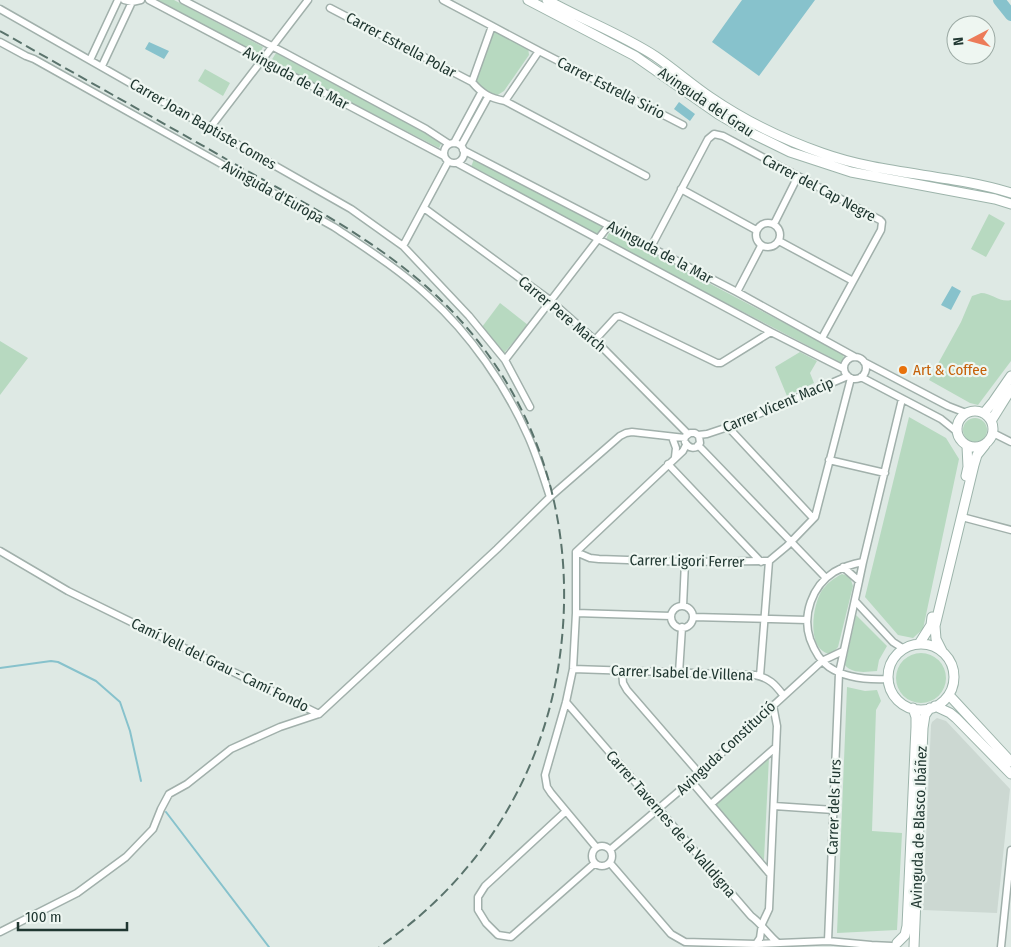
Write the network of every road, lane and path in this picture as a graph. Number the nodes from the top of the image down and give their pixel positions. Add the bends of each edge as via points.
1 (118, 0) edge
2 (124, 0) edge
3 (141, 0) edge
4 (148, 0) edge
5 (183, 0) edge
6 (308, 0) edge
7 (443, 0) edge
8 (528, 0) edge
9 (547, 0) edge
10 (132, 2) junction
11 (330, 8) dead end
12 (0, 9) edge
13 (492, 26) junction
14 (0, 42) edge
15 (273, 47) junction
16 (540, 51) junction
17 (90, 60) junction
18 (263, 61) junction
19 (102, 66) junction
20 (472, 82) junction
21 (481, 93) junction
22 (488, 97) junction
23 (505, 101) junction
24 (683, 126) dead end
25 (210, 128) junction
26 (452, 143) junction
27 (462, 148) junction
28 (446, 159) junction
29 (457, 162) junction
30 (646, 176) dead end
31 (798, 176) junction
32 (681, 189) junction
33 (1011, 193) edge
34 (1011, 204) edge
35 (424, 208) junction
36 (774, 224) junction
37 (609, 225) junction
38 (756, 230) junction
39 (599, 240) junction
40 (779, 241) junction
41 (403, 246) junction
42 (761, 246) junction
43 (651, 247) junction
44 (853, 281) junction
45 (737, 292) junction
46 (551, 302) junction
47 (771, 332) junction
48 (822, 338) junction
49 (595, 340) junction
50 (855, 357) junction
51 (505, 360) junction
52 (864, 362) junction
53 (844, 369) junction
54 (861, 376) junction
55 (1011, 376) edge
56 (850, 377) junction
57 (1011, 389) edge
58 (902, 399) junction
59 (530, 407) dead end
60 (966, 413) junction
61 (984, 413) junction
62 (991, 421) junction
63 (728, 427) junction
64 (956, 431) junction
65 (993, 433) junction
66 (673, 437) junction
67 (699, 440) junction
68 (1011, 442) edge
69 (686, 443) junction
70 (985, 445) junction
71 (967, 446) junction
72 (675, 457) junction
73 (829, 460) junction
74 (668, 464) junction
75 (885, 473) junction
76 (550, 497) junction
77 (962, 517) junction
78 (814, 518) junction
79 (1011, 530) edge
80 (791, 542) junction
81 (0, 551) edge
82 (576, 552) junction
83 (685, 562) junction
84 (765, 562) junction
85 (863, 562) junction
86 (843, 567) junction
87 (826, 578) junction
88 (859, 580) junction
89 (856, 602) junction
90 (682, 606) junction
91 (576, 612) junction
92 (671, 616) junction
93 (693, 617) junction
94 (765, 618) junction
95 (807, 620) junction
96 (682, 627) junction
97 (919, 644) junction
98 (904, 649) junction
99 (843, 651) junction
100 (942, 651) junction
101 (822, 661) junction
102 (574, 669) junction
103 (622, 671) junction
104 (679, 673) junction
105 (839, 673) junction
106 (760, 676) junction
107 (889, 679) junction
108 (949, 694) junction
109 (783, 695) junction
110 (566, 702) junction
111 (773, 705) junction
112 (932, 707) junction
113 (913, 708) junction
114 (319, 714) junction
115 (776, 747) junction
116 (1011, 762) edge
117 (699, 773) junction
118 (1010, 774) edge
119 (691, 781) junction
120 (711, 804) junction
121 (774, 806) junction
122 (659, 809) junction
123 (834, 810) junction
124 (565, 812) junction
125 (596, 847) junction
126 (611, 849) junction
127 (1011, 850) edge
128 (595, 863) junction
129 (610, 863) junction
130 (770, 874) junction
131 (762, 924) junction
132 (0, 932) edge
133 (828, 941) junction
134 (778, 943) junction
135 (756, 944) junction
136 (893, 945) edge
137 (872, 946) edge
138 (913, 947) edge
139 (1001, 947) edge

1 - 17 street
2 - 10 street
3 - 10 street
4 - 18 street, Avinguda de la Mar
5 - 15 street, Avinguda de la Mar
6 - 15 street
7 - 13 street
8 - 34 main road, Avinguda del Grau via 635,56 718,114 790,152 851,172
9 - 33 main road, Avinguda del Grau via 632,43 723,106 785,139 858,164
10 - 19 street
11 - 20 street, Carrer Estrella Polar
12 - 17 street, Carrer Joan Baptiste Comes
13 - 16 street
13 - 20 street, Carrer Estrella Polar
14 - 76 street, Avinguda d'Europa via 326,222 421,290 452,320 505,395 528,436
15 - 18 street
15 - 26 street, Avinguda de la Mar
16 - 23 street
16 - 24 street, Carrer Estrella Sirio
17 - 19 street, Carrer Joan Baptiste Comes
18 - 25 street
18 - 28 street, Avinguda de la Mar
19 - 25 street, Carrer Joan Baptiste Comes
20 - 21 street, Carrer Estrella Polar
21 - 22 street, Carrer Estrella Polar
21 - 26 street
22 - 23 street, Carrer Estrella Polar
22 - 27 street
23 - 30 street, Carrer Estrella Polar
25 - 41 street, Carrer Joan Baptiste Comes via 352,208
26 - 27 street
26 - 28 street via 444,151
27 - 29 street via 463,157
27 - 37 street, Avinguda de la Mar
28 - 29 street
28 - 35 street
29 - 39 street, Avinguda de la Mar
31 - 32 street, Carrer del Cap Negre via 714,134
31 - 36 street
31 - 44 street, Carrer del Cap Negre via 882,222 881,230
32 - 38 street
32 - 43 street
35 - 41 street
35 - 46 street, Carrer Pere March
36 - 38 street via 762,224
36 - 40 street via 780,232
37 - 39 street
37 - 43 street, Avinguda de la Mar
38 - 42 street via 756,239
39 - 46 street
39 - 47 street, Avinguda de la Mar
40 - 42 street via 773,247
40 - 44 street
41 - 51 street, Carrer Joan Baptiste Comes via 469,316
42 - 45 street
43 - 45 street, Avinguda de la Mar
44 - 48 street
45 - 48 street, Avinguda de la Mar
46 - 49 street, Carrer Pere March
46 - 51 street
47 - 49 street via 721,364 620,316
47 - 53 street, Avinguda de la Mar
48 - 50 street, Avinguda de la Mar
49 - 69 street, Carrer Pere March
50 - 52 street
50 - 53 street via 848,359
51 - 59 street, Carrer Joan Baptiste Comes
52 - 54 street via 866,368
52 - 60 street
53 - 56 street
54 - 56 street
54 - 58 street
55 - 61 main road
56 - 63 street, Carrer Vicent Macip
56 - 73 street
57 - 62 main road
58 - 64 street via 941,419
58 - 75 street
60 - 61 main road
60 - 64 main road via 959,420
61 - 62 main road
62 - 65 main road
63 - 67 street, Carrer Vicent Macip
63 - 78 street
64 - 71 main road
65 - 68 street
65 - 70 main road
66 - 69 street
66 - 72 street
66 - 76 street, Camí Vell del Grau - Camí Fondo via 629,432 620,436
67 - 69 street via 694,448
67 - 69 street via 693,433
67 - 80 street
69 - 72 street
70 - 71 main road
70 - 77 main road via 977,455
71 - 97 main road via 968,467 931,624
72 - 74 street
73 - 75 street
73 - 78 street
74 - 82 street
74 - 84 street
75 - 85 street
76 - 114 street, Camí Vell del Grau - Camí Fondo
77 - 79 street
77 - 100 main road via 935,626 936,639
78 - 80 street
80 - 84 street
80 - 87 street
81 - 114 street, Camí Vell del Grau - Camí Fondo via 68,592
82 - 83 street, Carrer Ligori Ferrer via 599,559
82 - 91 street
83 - 84 street, Carrer Ligori Ferrer
83 - 90 street
84 - 94 street
85 - 86 street
85 - 88 street, Carrer dels Furs
86 - 87 street
86 - 88 street
87 - 95 street via 814,594
88 - 89 street, Carrer dels Furs
89 - 98 street via 893,642
89 - 99 street, Carrer dels Furs
90 - 92 street via 674,609
90 - 93 street via 690,610
91 - 92 street
91 - 102 street
92 - 96 street via 674,623
93 - 94 street
93 - 96 street via 690,624
94 - 95 street
94 - 106 street
95 - 101 street via 808,633
96 - 104 street
97 - 98 main road
97 - 100 main road
98 - 107 main road via 892,662
99 - 101 street, Avinguda Constitució
99 - 105 street, Carrer dels Furs
100 - 108 main road via 954,673 954,684
101 - 105 street
101 - 109 street, Avinguda Constitució
102 - 103 street, Carrer Isabel de Villena
102 - 110 street
103 - 104 street, Carrer Isabel de Villena
103 - 117 street via 626,690
104 - 106 street, Carrer Isabel de Villena
105 - 107 street
105 - 123 street, Carrer dels Furs
106 - 109 street, Carrer Isabel de Villena via 773,682
107 - 113 main road via 896,698
108 - 112 main road via 944,701
108 - 116 main road
109 - 111 street, Avinguda Constitució
110 - 122 street, Carrer Tavernes de la Valldigna
110 - 124 street via 545,775 547,787
111 - 115 street
111 - 117 street, Avinguda Constitució
112 - 113 main road
112 - 118 main road via 956,718
112 - 138 main road, Avinguda de Blasco Ibáñez via 925,715 923,728
113 - 136 main road, Avinguda de Blasco Ibáñez via 916,727 907,926 905,935
114 - 132 street via 231,749 169,794 153,829 126,857 77,893
115 - 120 street
115 - 121 street
117 - 119 street, Avinguda Constitució
119 - 120 street
119 - 122 street, Avinguda Constitució
120 - 130 street
121 - 123 street
121 - 130 street
122 - 126 street, Avinguda Constitució
122 - 131 street, Carrer Tavernes de la Valldigna via 751,916
123 - 133 street, Carrer dels Furs
124 - 125 street
124 - 128 street via 485,886 478,897 478,910 498,935 511,936
125 - 126 street
125 - 128 street via 592,853
126 - 129 street via 613,858
127 - 139 street
128 - 129 street via 604,866
129 - 135 street via 677,939 693,944
130 - 131 street via 769,909
131 - 134 street, Carrer Tavernes de la Valldigna
131 - 135 street
133 - 134 street
133 - 137 street
134 - 135 street
136 - 137 street
136 - 138 main road via 906,943

